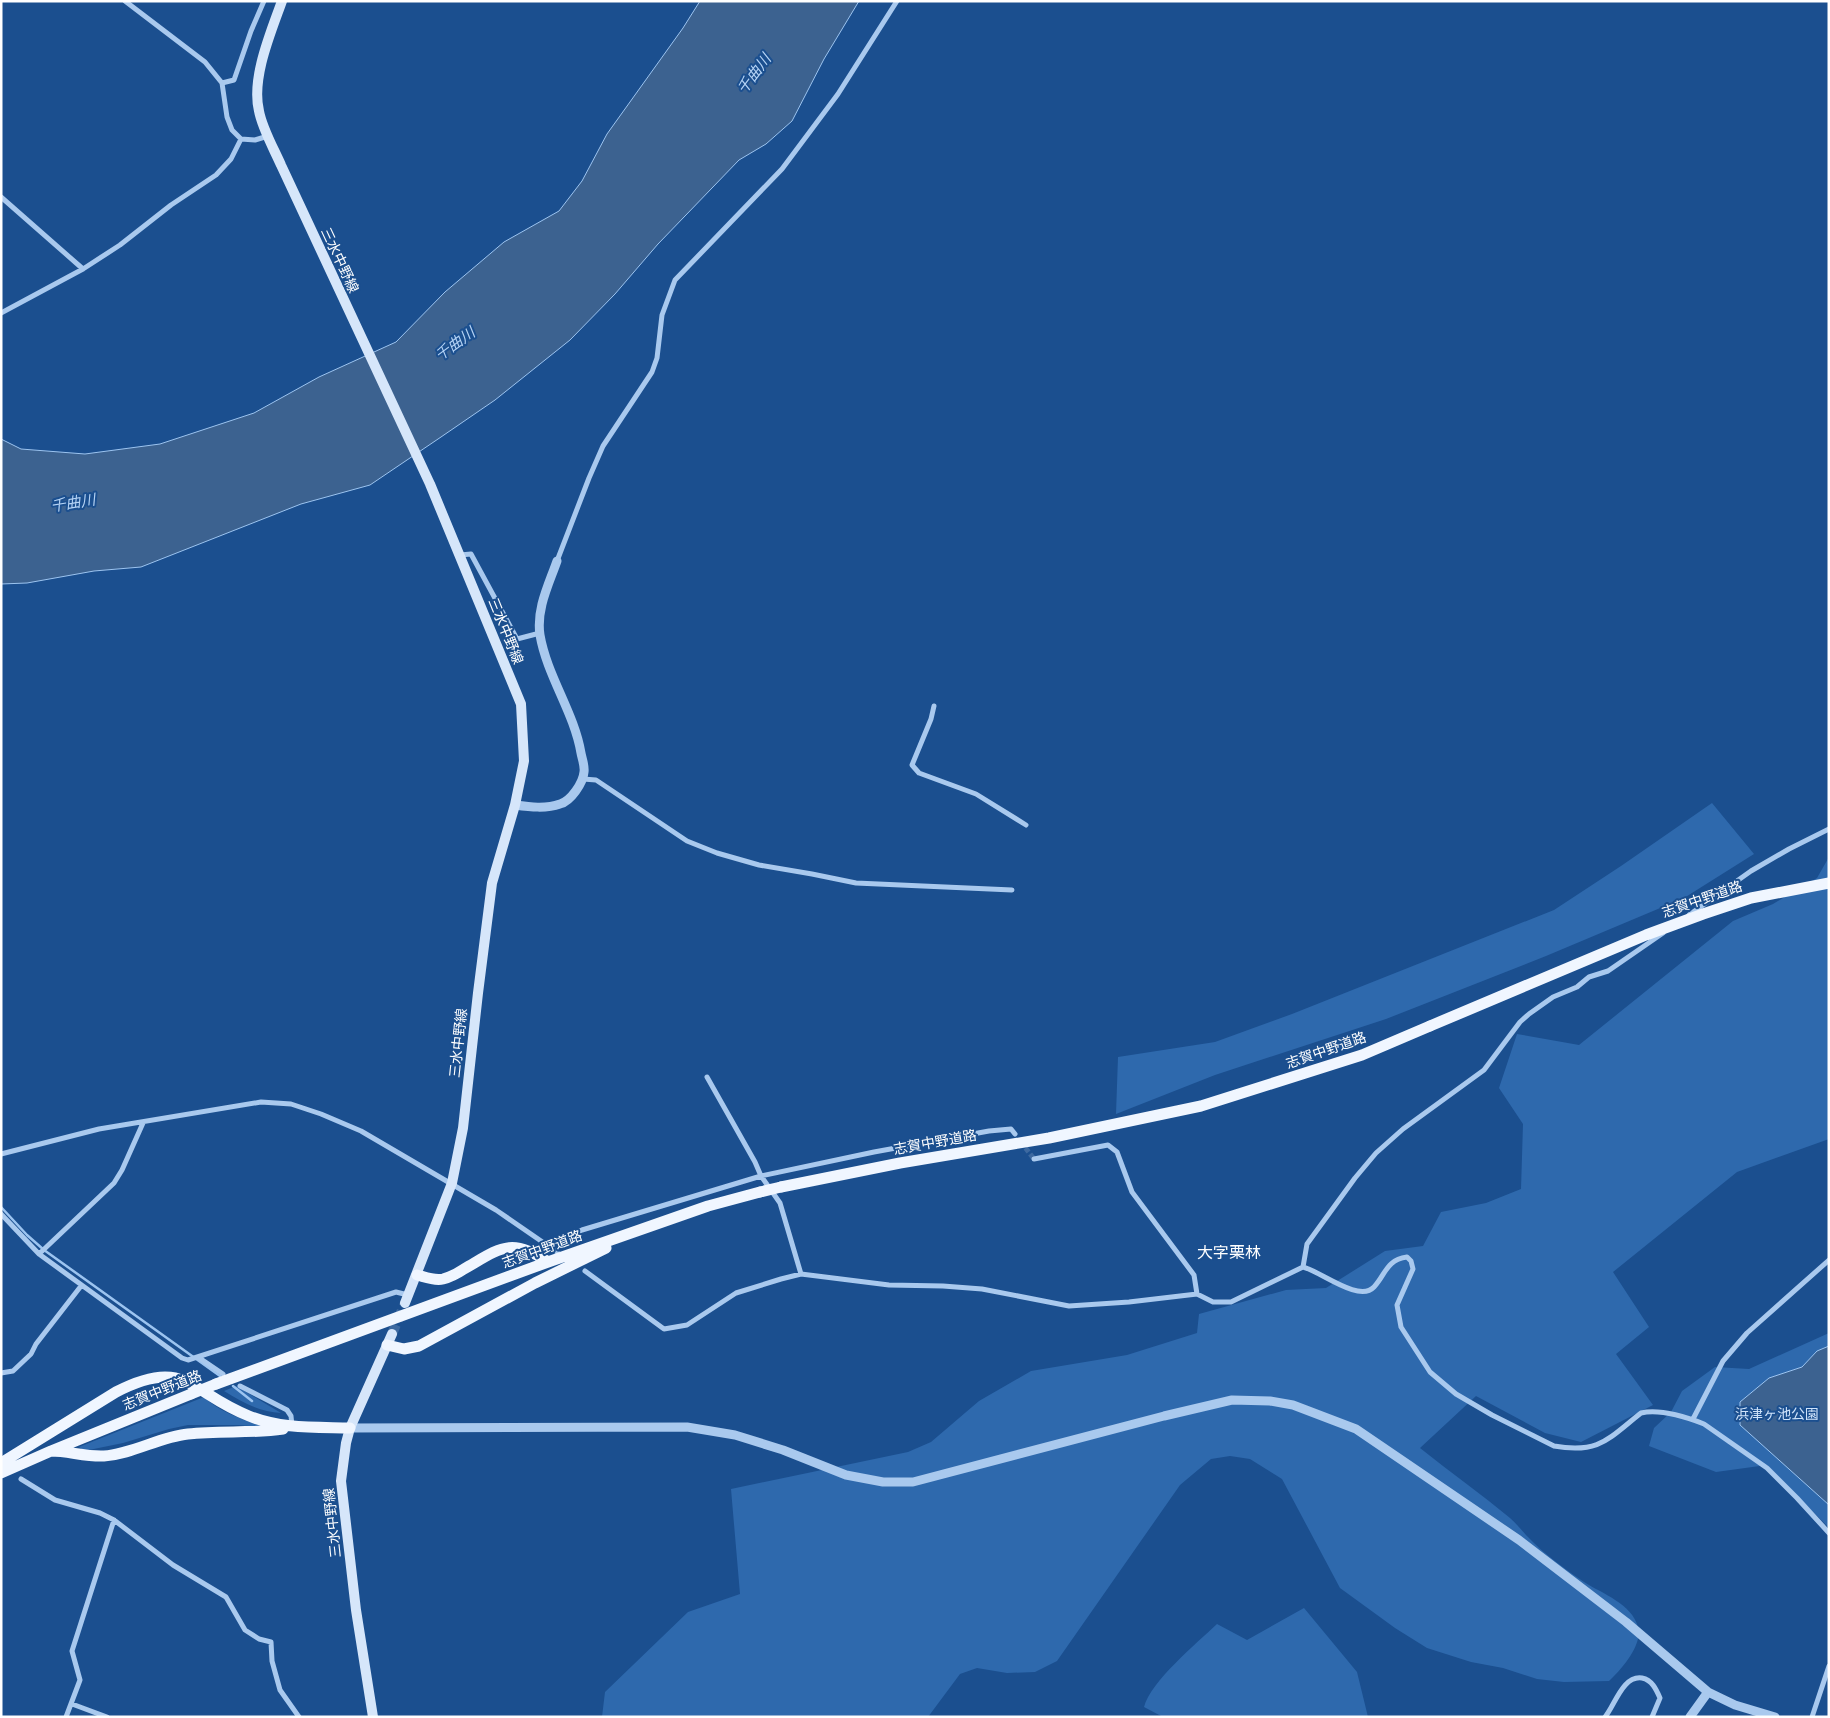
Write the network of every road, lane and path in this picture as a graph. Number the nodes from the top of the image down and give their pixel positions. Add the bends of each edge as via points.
1 (124, 1) edge
2 (264, 1) edge
3 (282, 1) edge
4 (897, 1) edge
5 (222, 83) junction
6 (268, 136) junction
7 (242, 139) junction
8 (1, 197) edge
9 (83, 269) junction
10 (1, 313) edge
11 (460, 555) junction
12 (557, 561) joint
13 (540, 633) junction
14 (934, 706) dead end
15 (583, 779) junction
16 (515, 805) junction
17 (1026, 825) dead end
18 (1829, 830) edge
19 (1829, 883) edge
20 (1012, 890) dead end
21 (707, 1077) dead end
22 (143, 1122) junction
23 (1015, 1134) dead end
24 (1, 1154) edge
25 (1034, 1158) dead end
26 (761, 1176) junction
27 (452, 1183) junction
28 (1, 1214) edge
29 (636, 1232) junction
30 (548, 1245) junction
31 (556, 1252) dead end
32 (38, 1254) junction
33 (1829, 1260) edge
34 (548, 1262) junction
35 (1303, 1267) junction
36 (585, 1271) dead end
37 (801, 1274) junction
38 (417, 1275) junction
39 (81, 1286) junction
40 (1197, 1294) junction
41 (407, 1299) joint
42 (389, 1339) joint
43 (196, 1358) junction
44 (1, 1373) edge
45 (223, 1374) dead end
46 (240, 1386) dead end
47 (1692, 1419) junction
48 (292, 1427) junction
49 (350, 1428) junction
50 (50, 1451) junction
51 (1, 1463) edge
52 (1, 1473) edge
53 (21, 1479) dead end
54 (114, 1520) junction
55 (1829, 1532) edge
56 (1829, 1666) edge
57 (1708, 1692) junction
58 (72, 1704) junction
59 (66, 1717) edge
60 (107, 1717) edge
61 (299, 1717) edge
62 (372, 1717) edge
63 (1604, 1717) edge
64 (1652, 1717) edge
65 (1690, 1717) edge
66 (1775, 1717) edge
67 (1812, 1717) edge

1 - 5 street via 205,62
2 - 5 street via 234,80
3 - 6 main road, 三水中野線 via 260,73 258,112
4 - 12 street via 838,94 782,169 675,280 662,315 657,358 652,372 603,446
5 - 7 street via 227,117 232,130
6 - 7 street
6 - 11 main road, 三水中野線
7 - 9 street via 231,159 216,175
8 - 9 street
9 - 10 street
11 - 13 street via 471,554 517,638
11 - 16 main road, 三水中野線 via 521,704 524,760
12 - 13 street via 542,602
13 - 15 street via 550,670 578,736
14 - 17 street via 912,765 919,773 976,794
15 - 16 street via 562,804 540,808
15 - 20 street via 596,780 687,840 759,865 856,883
16 - 27 main road, 三水中野線 via 492,883 463,1128
18 - 35 street via 1789,849 1736,881 1608,971 1553,997 1520,1022 1484,1070 1402,1129 1376,1153 1307,1244
19 - 29 main road, 志賀中野道路, bridge via 1751,898 1703,914 1362,1055 1201,1106 1049,1138 781,1187 708,1206
21 - 26 street
22 - 24 street via 99,1129
22 - 27 street via 261,1102 291,1104 361,1132
22 - 32 street via 114,1183
23 - 26 street via 1011,1129 989,1130
25 - 40 street via 1108,1145 1117,1152 1132,1192 1194,1275
26 - 30 street via 582,1230
26 - 37 street via 780,1203
27 - 30 street
27 - 38 main road, 三水中野線
28 - 32 street
29 - 34 main road, 志賀中野道路
29 - 42 main road via 419,1346 404,1349
30 - 31 street
32 - 39 street
33 - 47 street via 1741,1340 1724,1361
34 - 38 main road via 529,1251 508,1247 443,1279
34 - 50 main road, 志賀中野道路, bridge via 216,1384
35 - 40 street via 1231,1302 1213,1302
35 - 47 street via 1358,1292 1373,1288 1390,1264 1398,1258 1407,1257 1413,1270 1397,1305 1401,1327 1430,1372 1492,1416 1554,1446 1582,1448 1602,1443 1641,1413
36 - 37 street via 664,1329 687,1326 736,1293
37 - 40 street via 889,1285 982,1289 1069,1306
38 - 41 main road, 三水中野線
39 - 43 street via 182,1358
39 - 44 street via 31,1354 13,1371
41 - 43 street via 396,1292
42 - 49 main road, 三水中野線
43 - 45 street
46 - 48 street via 286,1410 291,1416
47 - 55 street via 1714,1430 1767,1468
48 - 49 main road
48 - 50 main road via 259,1432 185,1434 103,1456
48 - 51 main road via 249,1416 180,1379 155,1377 116,1392
49 - 57 street via 687,1428 735,1435 846,1475 883,1482 913,1482 1232,1400 1293,1405 1356,1429 1519,1540 1626,1622
49 - 62 main road, 三水中野線 via 341,1481
50 - 52 main road, 志賀中野道路
53 - 54 street via 55,1500
54 - 58 street via 72,1651 80,1680
54 - 61 street via 173,1565 226,1597 245,1630 271,1642 272,1661 280,1690
56 - 67 street
57 - 65 street
57 - 66 street via 1735,1705
58 - 59 street
58 - 60 street
63 - 64 street via 1630,1680 1644,1678 1651,1682 1660,1698

